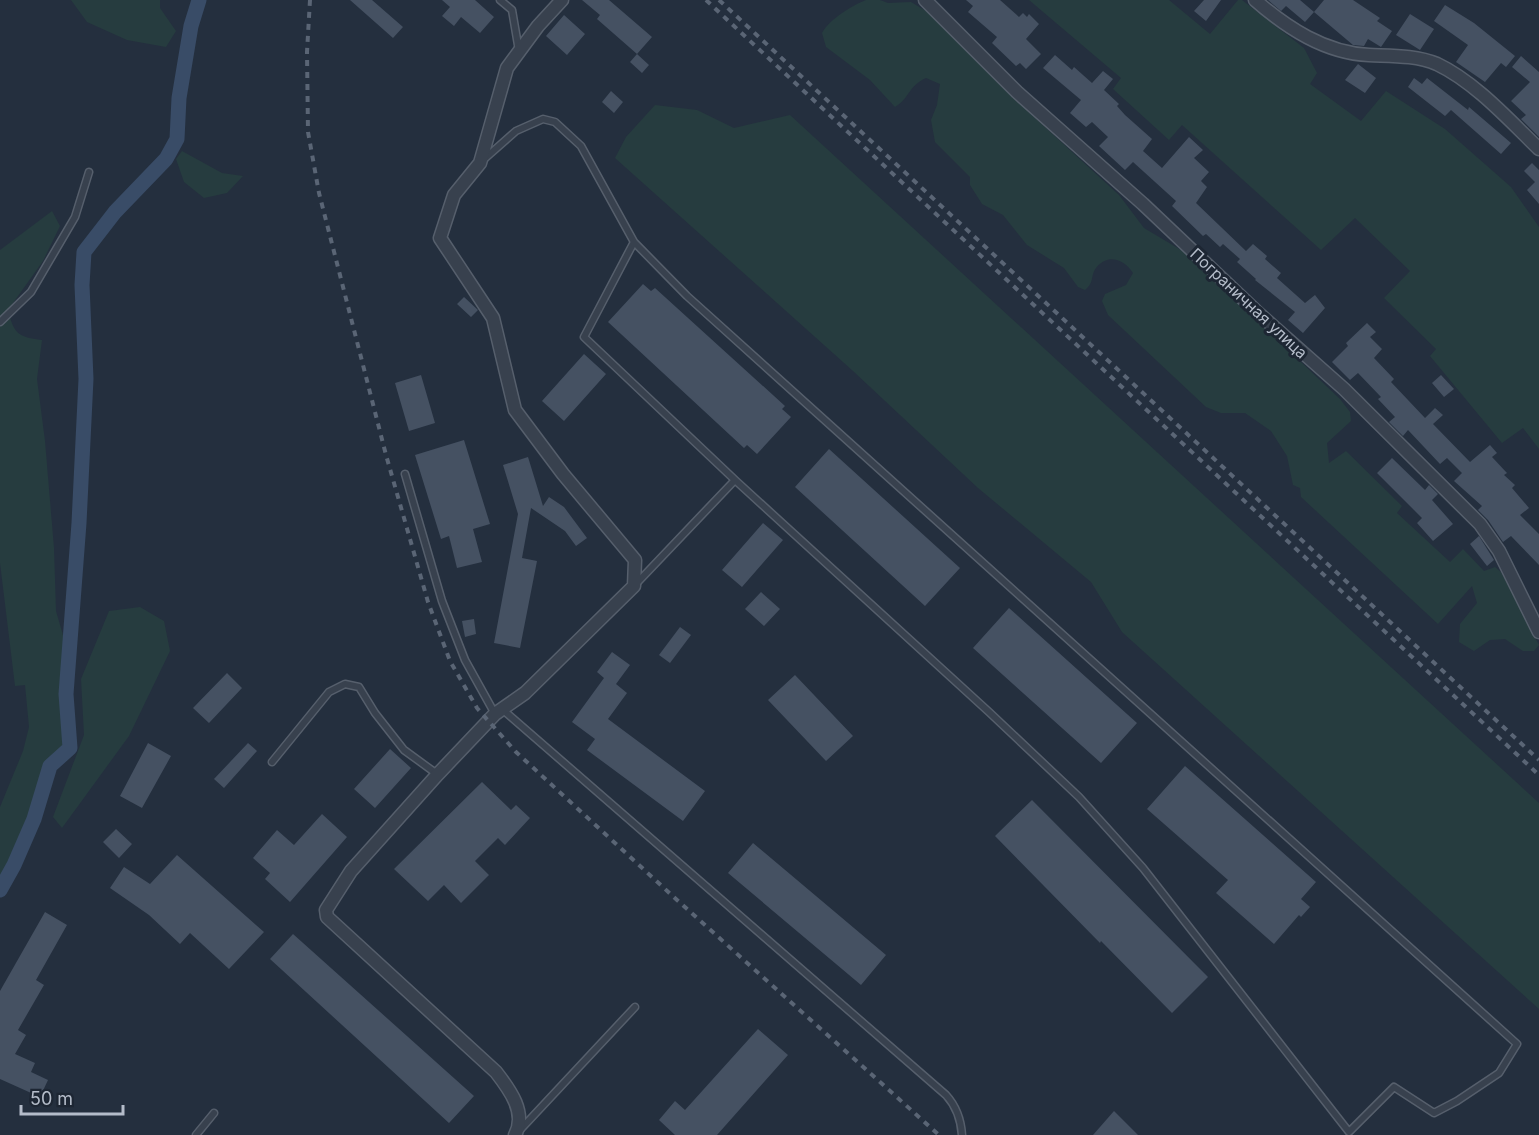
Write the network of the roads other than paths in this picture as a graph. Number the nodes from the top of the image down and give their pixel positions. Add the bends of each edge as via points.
1 (500, 0) edge
2 (562, 0) edge
3 (925, 0) edge
4 (1255, 0) edge
5 (519, 51) junction
6 (1539, 149) edge
7 (480, 163) junction
8 (89, 172) dead end
9 (634, 242) junction
10 (0, 322) edge
11 (405, 474) dead end
12 (735, 480) junction
13 (634, 586) junction
14 (1539, 632) edge
15 (499, 712) junction
16 (272, 762) dead end
17 (438, 774) junction
18 (635, 1006) dead end
19 (214, 1113) dead end
20 (196, 1135) edge
21 (516, 1135) edge
22 (962, 1135) edge

1 - 5 lane via 512,10
2 - 5 street
3 - 14 street, Пограничная улица via 1017,92 1344,389 1480,524 1499,551
4 - 6 street via 1308,38 1335,50 1412,57 1436,64 1491,102
5 - 7 street via 507,68
7 - 9 lane via 516,131 543,118 555,122 582,146
7 - 13 street via 454,195 440,238 493,318 515,410 635,560
8 - 10 lane via 75,217 31,292
9 - 12 lane via 584,337
9 - 12 lane via 687,297 1517,1044 1499,1073 1434,1113 1394,1087 1349,1132 1143,867 1078,797
11 - 15 lane via 442,601 465,660
12 - 13 lane
13 - 15 street via 525,693
15 - 17 street
15 - 22 lane via 946,1095 952,1101
16 - 17 lane via 329,692 345,684 358,687 404,750
17 - 21 street via 351,871 326,910 327,917 496,1072 518,1109 521,1124
18 - 21 lane
19 - 20 lane

